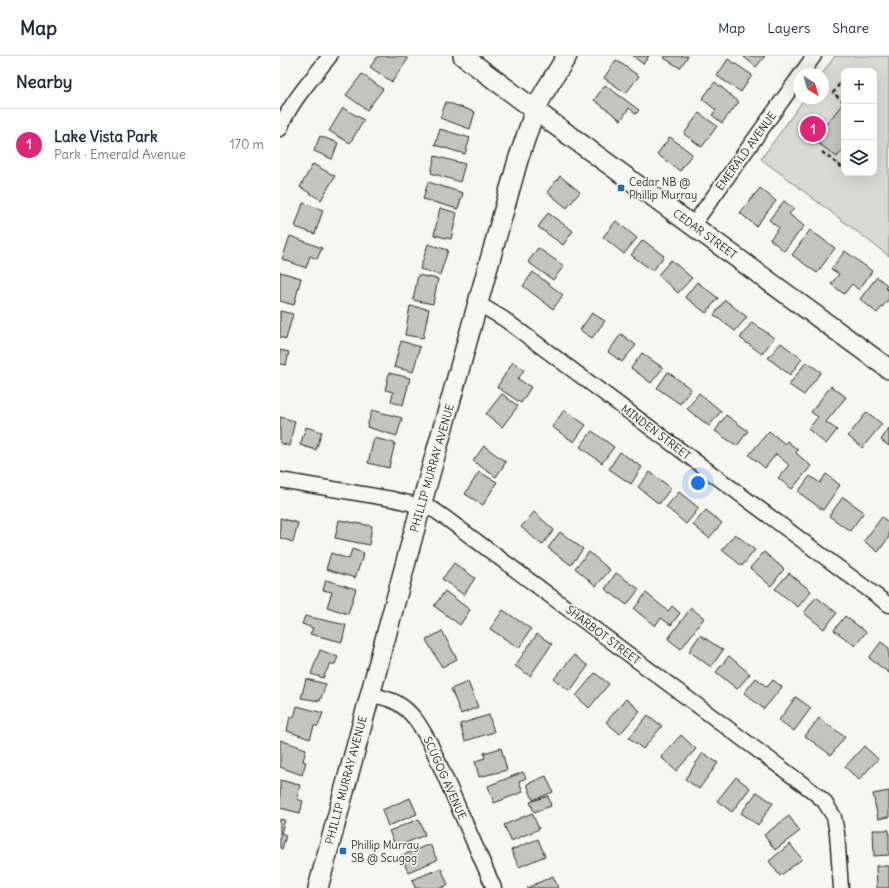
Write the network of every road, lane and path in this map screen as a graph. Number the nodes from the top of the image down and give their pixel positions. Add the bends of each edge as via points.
1 (330, 56) edge
2 (463, 56) edge
3 (567, 56) edge
4 (814, 56) edge
5 (805, 68) edge
6 (841, 82) edge
7 (793, 85) edge
8 (841, 100) edge
9 (535, 110) junction
10 (280, 129) edge
11 (822, 152) dead end
12 (841, 167) edge
13 (693, 225) junction
14 (479, 304) junction
15 (889, 370) edge
16 (280, 480) edge
17 (421, 506) junction
18 (889, 605) edge
19 (370, 694) junction
20 (318, 888) edge
21 (494, 888) edge
22 (841, 888) edge

1 - 10 street via 291,106
2 - 9 street, CEDAR STREET
3 - 9 street, PHILLIP MURRAY AVENUE
4 - 5 street
6 - 8 path via 833,93
7 - 13 street, EMERALD AVENUE
9 - 13 street, CEDAR STREET
9 - 14 street, PHILLIP MURRAY AVENUE via 518,160
11 - 12 path
13 - 15 street, CEDAR STREET
14 - 17 street, PHILLIP MURRAY AVENUE
14 - 18 street, MINDEN STREET via 504,319
16 - 17 street, SHARBOT STREET
17 - 19 street, PHILLIP MURRAY AVENUE
17 - 22 street, SHARBOT STREET via 434,510 447,519 824,801 834,817
19 - 20 street, PHILLIP MURRAY AVENUE
19 - 21 street, SCUGOG AVENUE via 395,702 410,712 419,723

